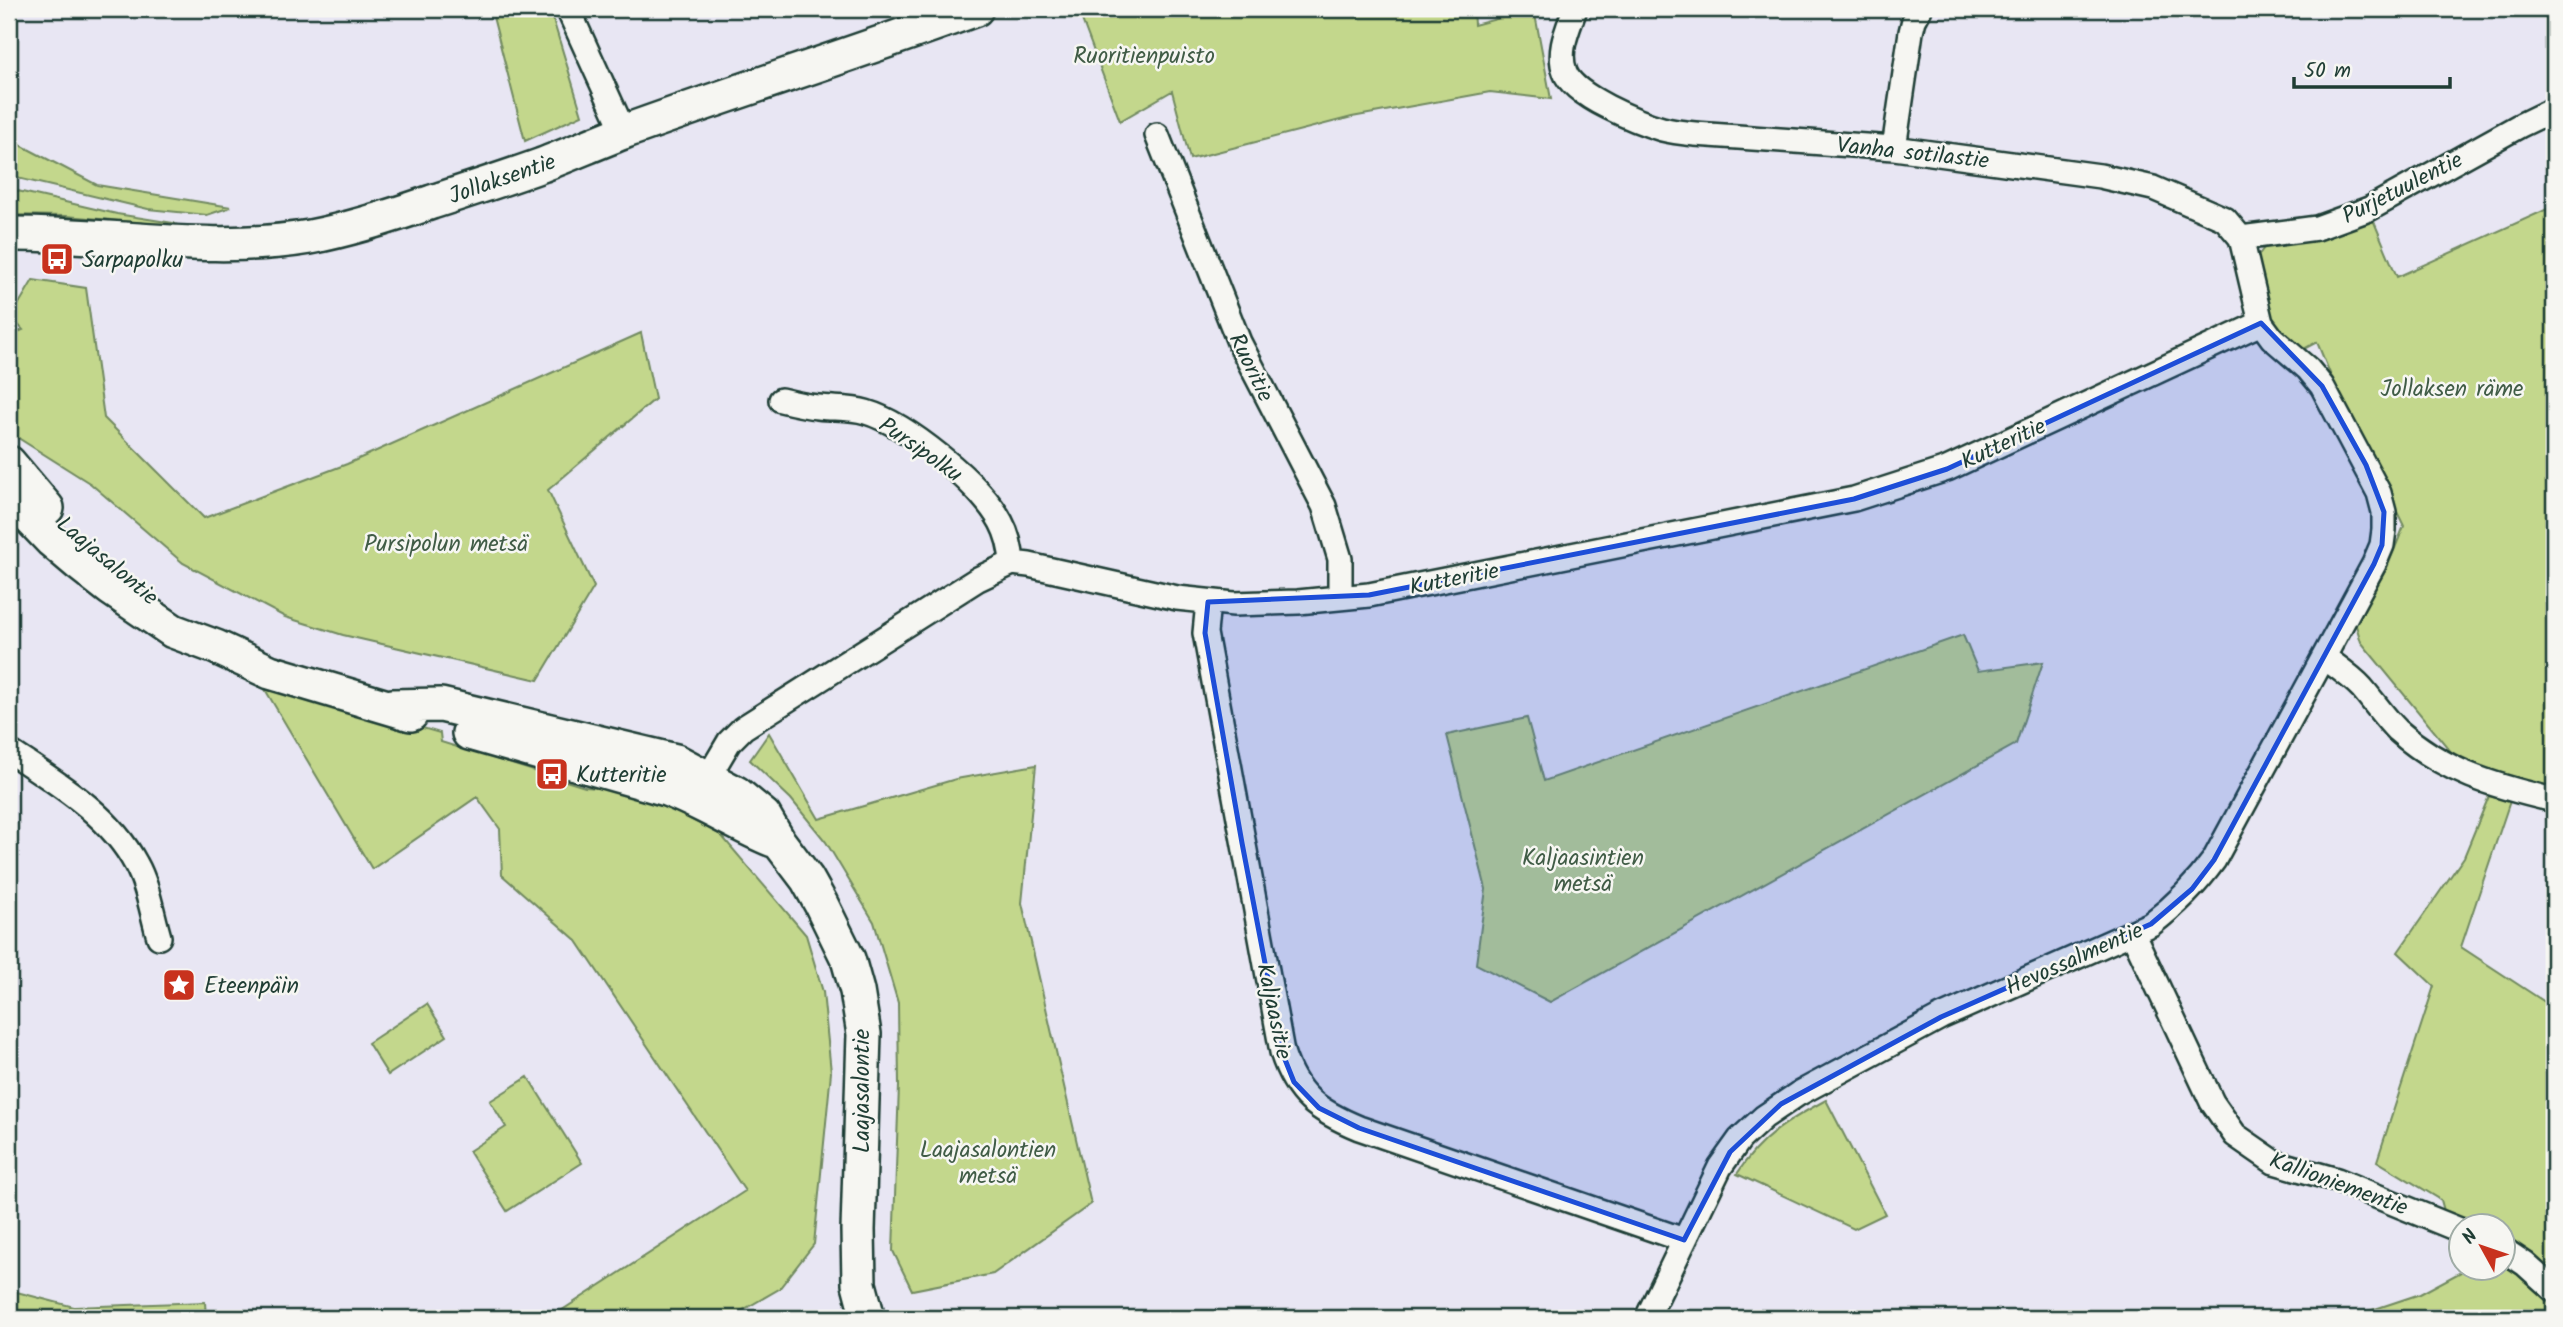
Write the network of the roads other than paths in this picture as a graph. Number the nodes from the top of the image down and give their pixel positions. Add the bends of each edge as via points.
1 (568, 9) edge
2 (976, 9) edge
3 (1575, 9) edge
4 (1920, 9) edge
5 (2554, 109) edge
6 (624, 132) junction
7 (1157, 135) dead end
8 (1894, 148) junction
9 (9, 234) edge
10 (2241, 237) junction
11 (2261, 323) junction
12 (781, 400) dead end
13 (9, 463) edge
14 (9, 496) edge
15 (1012, 563) junction
16 (1340, 597) junction
17 (1208, 602) junction
18 (216, 647) junction
19 (2324, 657) junction
20 (9, 751) edge
21 (702, 788) junction
22 (2554, 800) edge
23 (2133, 934) junction
24 (159, 937) dead end
25 (2448, 1225) edge
26 (1684, 1240) junction
27 (2518, 1259) edge
28 (2554, 1290) edge
29 (868, 1318) edge
30 (1647, 1318) edge

1 - 6 street
2 - 6 main road, Jollaksentie
3 - 8 street, Vanha sotilastie via 1563,41 1568,81 1594,99 1648,124 1695,134
4 - 8 street via 1911,32
5 - 10 street, Purjetuulentie via 2369,209 2317,228
6 - 9 main road, Jollaksentie via 393,216 310,236 208,244
7 - 16 street, Ruoritie via 1239,342 1324,506 1340,559
8 - 10 street, Vanha sotilastie via 2135,183 2225,219
10 - 11 street
11 - 16 street, Kutteritie via 1947,469 1865,496
11 - 19 street, Hevossalmentie via 2322,386 2366,465 2384,512 2379,554
12 - 15 street, Pursipolku via 869,412 950,464 1000,520
13 - 18 main road, Laajasalontie via 63,526 98,558
14 - 18 main road, Laajasalontie via 52,541 110,588 173,631
15 - 17 street, Kutteritie
15 - 21 street via 978,579 740,729
16 - 17 street, Kutteritie via 1262,604
17 - 26 street, Kaljaasitie via 1205,633 1237,817 1282,1052 1294,1082 1319,1108 1359,1128
18 - 21 main road, Laajasalontie via 270,672 392,706 435,723 634,779
19 - 22 street via 2355,682 2395,728 2430,755 2476,779
19 - 23 street, Hevossalmentie via 2214,860 2174,907
20 - 24 street via 70,792 125,847 138,866
21 - 29 main road, Laajasalontie via 746,829 779,842 807,879 848,959 864,1034 858,1230 859,1284
23 - 25 street, Kallioniementie via 2212,1102 2235,1135 2274,1161 2337,1180
23 - 26 street, Hevossalmentie via 1941,1017 1781,1104 1730,1152
26 - 30 street, Hevossalmentie
27 - 28 street

